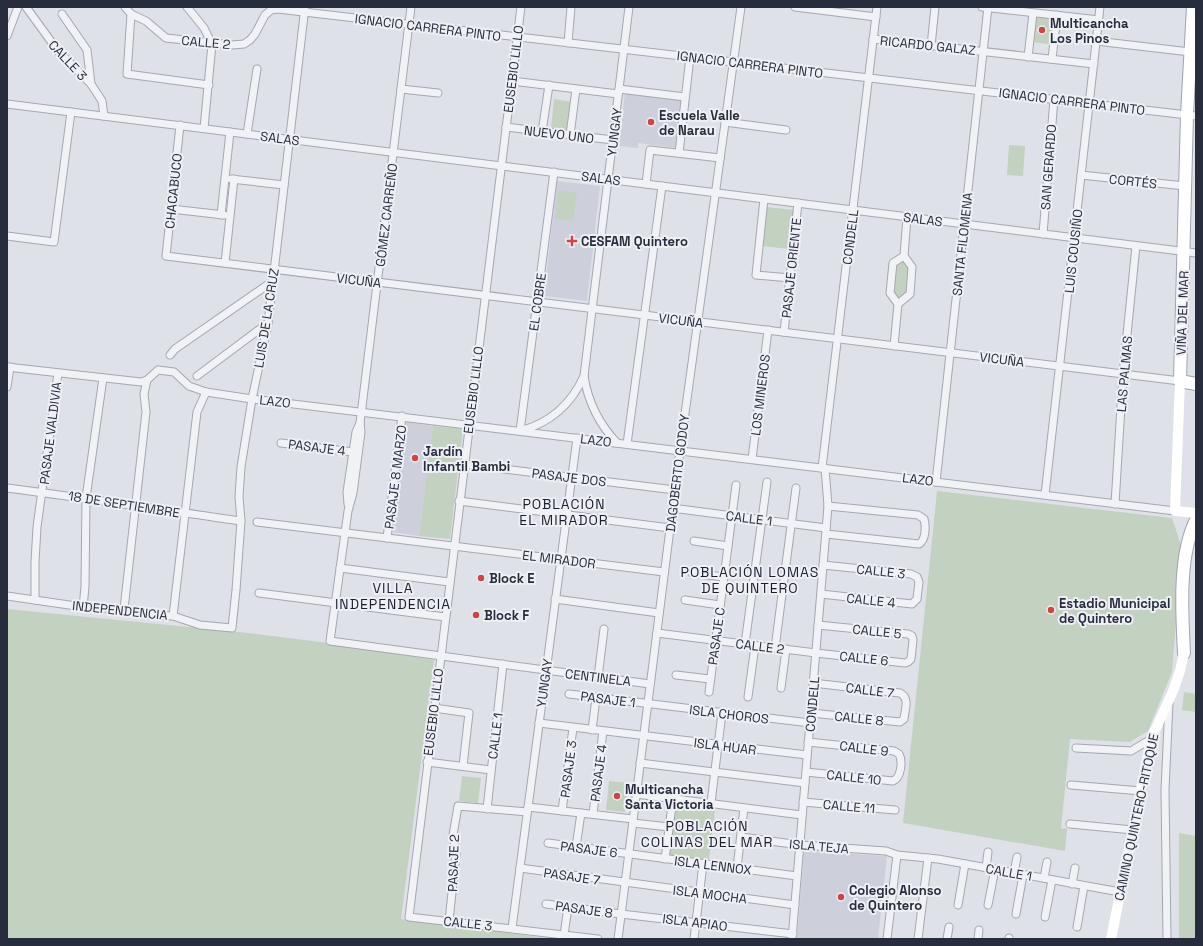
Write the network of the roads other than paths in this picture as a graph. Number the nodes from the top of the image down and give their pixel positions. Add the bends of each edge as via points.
1 (18, 7) edge
2 (26, 7) edge
3 (125, 7) edge
4 (187, 7) edge
5 (412, 7) edge
6 (521, 7) edge
7 (571, 7) edge
8 (629, 7) edge
9 (740, 7) edge
10 (795, 7) edge
11 (877, 7) edge
12 (935, 7) edge
13 (986, 7) edge
14 (1100, 7) edge
15 (1193, 7) edge
16 (305, 10) edge
17 (1033, 13) junction
18 (62, 14) dead end
19 (132, 14) junction
20 (1057, 15) junction
21 (876, 17) junction
22 (1099, 20) junction
23 (409, 25) junction
24 (7, 36) edge
25 (1194, 36) edge
26 (517, 37) junction
27 (873, 39) junction
28 (1096, 41) junction
29 (568, 43) junction
30 (212, 44) junction
31 (931, 46) junction
32 (624, 50) junction
33 (983, 51) junction
34 (1190, 52) junction
35 (690, 57) junction
36 (1028, 57) junction
37 (1052, 59) junction
38 (733, 62) junction
39 (1094, 64) junction
40 (257, 69) dead end
41 (868, 78) junction
42 (512, 81) junction
43 (91, 84) junction
44 (209, 85) junction
45 (549, 85) junction
46 (401, 89) junction
47 (576, 89) junction
48 (979, 91) junction
49 (619, 92) junction
50 (438, 93) dead end
51 (685, 97) junction
52 (1054, 99) junction
53 (1089, 103) junction
54 (7, 104) edge
55 (71, 112) junction
56 (1192, 115) edge
57 (104, 116) junction
58 (725, 122) junction
59 (180, 125) junction
60 (506, 127) junction
61 (204, 128) junction
62 (786, 130) dead end
63 (230, 132) junction
64 (542, 132) junction
65 (247, 134) junction
66 (570, 135) junction
67 (290, 139) junction
68 (613, 140) junction
69 (393, 152) junction
70 (678, 153) junction
71 (720, 158) junction
72 (501, 166) junction
73 (554, 172) junction
74 (1081, 175) junction
75 (225, 178) junction
76 (234, 179) junction
77 (608, 179) junction
78 (284, 184) junction
79 (646, 184) junction
80 (662, 186) junction
81 (1185, 186) junction
82 (715, 193) junction
83 (764, 199) junction
84 (798, 203) junction
85 (171, 209) junction
86 (853, 210) junction
87 (221, 215) junction
88 (230, 216) junction
89 (907, 217) junction
90 (964, 224) junction
91 (1043, 234) junction
92 (7, 236) edge
93 (1074, 238) junction
94 (1136, 246) junction
95 (1183, 252) junction
96 (1196, 253) edge
97 (166, 256) joint
98 (904, 256) junction
99 (225, 264) junction
100 (274, 270) junction
101 (790, 278) junction
102 (273, 281) junction
103 (377, 282) junction
104 (485, 296) junction
105 (537, 302) junction
106 (898, 304) junction
107 (592, 309) junction
108 (645, 315) junction
109 (697, 322) junction
110 (268, 323) junction
111 (768, 330) junction
112 (784, 332) junction
113 (838, 339) junction
114 (894, 346) junction
115 (950, 353) junction
116 (170, 355) dead end
117 (1060, 366) junction
118 (8, 367) edge
119 (58, 373) junction
120 (1123, 374) junction
121 (197, 376) dead end
122 (584, 376) junction
123 (103, 378) junction
124 (147, 380) junction
125 (1180, 381) junction
126 (1196, 384) edge
127 (7, 387) edge
128 (206, 392) junction
129 (252, 399) junction
130 (361, 412) junction
131 (402, 416) junction
132 (360, 423) junction
133 (468, 425) junction
134 (520, 431) junction
135 (576, 438) junction
136 (281, 443) dead end
137 (617, 443) junction
138 (627, 444) junction
139 (680, 450) junction
140 (353, 452) junction
141 (752, 459) junction
142 (464, 464) junction
143 (824, 468) junction
144 (571, 478) junction
145 (767, 482) dead end
146 (936, 482) junction
147 (736, 485) dead end
148 (7, 488) edge
149 (796, 488) dead end
150 (674, 490) junction
151 (43, 492) junction
152 (1045, 495) junction
153 (86, 498) junction
154 (459, 501) junction
155 (1115, 504) junction
156 (136, 506) junction
157 (828, 506) junction
158 (672, 508) junction
159 (348, 510) junction
160 (1175, 511) junction
161 (184, 513) junction
162 (1196, 513) edge
163 (566, 515) junction
164 (732, 516) junction
165 (762, 519) junction
166 (1196, 520) edge
167 (241, 521) junction
168 (257, 522) dead end
169 (791, 523) junction
170 (670, 528) junction
171 (826, 531) junction
172 (345, 532) junction
173 (1196, 534) edge
174 (387, 538) junction
175 (694, 541) dead end
176 (454, 546) junction
177 (728, 546) junction
178 (1187, 547) junction
179 (560, 559) junction
180 (1192, 559) junction
181 (823, 565) junction
182 (340, 568) junction
183 (664, 572) junction
184 (692, 573) dead end
185 (724, 577) junction
186 (449, 582) junction
187 (259, 593) dead end
188 (821, 594) junction
189 (7, 596) edge
190 (917, 598) joint
191 (555, 599) junction
192 (35, 600) junction
193 (685, 600) dead end
194 (336, 603) junction
195 (720, 605) junction
196 (82, 607) junction
197 (124, 610) junction
198 (659, 613) junction
199 (173, 616) junction
200 (445, 617) junction
201 (818, 625) junction
202 (232, 628) joint
203 (604, 630) dead end
204 (657, 633) junction
205 (715, 641) junction
206 (745, 644) junction
207 (755, 646) junction
208 (775, 648) junction
209 (786, 649) junction
210 (816, 653) junction
211 (1184, 653) junction
212 (440, 656) junction
213 (911, 658) joint
214 (504, 664) junction
215 (546, 670) junction
216 (676, 675) dead end
217 (598, 677) junction
218 (710, 679) junction
219 (813, 683) junction
220 (650, 684) junction
221 (781, 688) dead end
222 (709, 692) dead end
223 (569, 694) dead end
224 (748, 697) dead end
225 (596, 698) junction
226 (1169, 700) junction
227 (648, 704) junction
228 (434, 708) junction
229 (722, 713) junction
230 (811, 713) junction
231 (904, 718) joint
232 (539, 723) junction
233 (810, 723) junction
234 (573, 728) junction
235 (592, 730) junction
236 (604, 732) junction
237 (644, 736) junction
238 (1151, 739) junction
239 (808, 742) junction
240 (718, 745) junction
241 (1076, 748) dead end
242 (807, 755) junction
243 (427, 762) junction
244 (640, 763) junction
245 (462, 766) junction
246 (491, 770) junction
247 (715, 772) junction
248 (806, 772) junction
249 (899, 774) joint
250 (805, 783) junction
251 (1071, 785) dead end
252 (1141, 790) junction
253 (636, 794) junction
254 (672, 798) junction
255 (803, 802) junction
256 (710, 803) junction
257 (744, 808) junction
258 (487, 809) junction
259 (527, 810) junction
260 (894, 810) dead end
261 (562, 811) junction
262 (581, 813) junction
263 (593, 814) junction
264 (802, 815) junction
265 (633, 821) junction
266 (1070, 824) dead end
267 (669, 827) junction
268 (1133, 830) junction
269 (741, 837) junction
270 (548, 843) dead end
271 (800, 845) junction
272 (576, 847) junction
273 (988, 852) dead end
274 (629, 854) junction
275 (897, 855) junction
276 (1017, 857) dead end
277 (928, 858) junction
278 (665, 859) junction
279 (1047, 862) dead end
280 (704, 864) junction
281 (965, 864) junction
282 (520, 868) junction
283 (737, 868) junction
284 (986, 868) junction
285 (1075, 868) dead end
286 (995, 869) junction
287 (1014, 873) junction
288 (1024, 875) junction
289 (797, 876) junction
290 (1044, 878) junction
291 (1052, 880) junction
292 (625, 883) junction
293 (1072, 884) junction
294 (1084, 886) junction
295 (700, 892) junction
296 (1120, 892) junction
297 (546, 904) dead end
298 (795, 905) junction
299 (958, 905) dead end
300 (988, 905) dead end
301 (568, 907) junction
302 (621, 914) junction
303 (1016, 914) dead end
304 (408, 917) joint
305 (1045, 917) dead end
306 (449, 921) junction
307 (696, 922) junction
308 (949, 927) dead end
309 (1077, 927) dead end
310 (512, 928) junction
311 (979, 930) dead end
312 (564, 935) junction
313 (792, 936) edge
314 (598, 939) edge
315 (618, 939) edge
316 (694, 939) edge
317 (887, 939) edge
318 (918, 939) edge
319 (947, 939) edge
320 (978, 939) edge
321 (1111, 939) edge
322 (1167, 939) edge

1 - 24 street
2 - 43 street, CALLE 3 via 58,51
3 - 19 street, CALLE 2
4 - 30 street via 204,28
5 - 23 street, GÓMEZ CARREÑO
6 - 26 street, EUSEBIO LILLO
7 - 29 street
8 - 32 street, YUNGAY
9 - 38 street, DAGOBERTO GODOY
10 - 21 street
11 - 21 street, CONDELL
12 - 31 street
13 - 17 street
13 - 33 street, SANTA FILOMENA
14 - 22 street, LUIS COUSIÑO
15 - 25 main road, VIÑA DEL MAR
16 - 23 street, IGNACIO CARRERA PINTO
16 - 30 street, CALLE 2 via 271,10 265,14 255,34 247,42 236,45
16 - 67 street, LUIS DE LA CRUZ
17 - 20 street
17 - 36 street
18 - 43 street via 87,50
19 - 30 street, CALLE 2 via 146,21 166,38
19 - 44 street via 127,74
20 - 22 street
20 - 37 street
21 - 27 street, CONDELL
22 - 28 street, LUIS COUSIÑO
23 - 26 street, IGNACIO CARRERA PINTO
23 - 46 street, GÓMEZ CARREÑO
25 - 34 main road, VIÑA DEL MAR
26 - 29 street, IGNACIO CARRERA PINTO
26 - 42 street, EUSEBIO LILLO
27 - 31 street, RICARDO GALAZ
27 - 41 street, CONDELL
28 - 34 street
28 - 39 street, LUIS COUSIÑO
29 - 32 street, IGNACIO CARRERA PINTO
30 - 44 street
31 - 33 street, RICARDO GALAZ
32 - 35 street, IGNACIO CARRERA PINTO
32 - 49 street, YUNGAY
33 - 36 street, RICARDO GALAZ
33 - 48 street, SANTA FILOMENA
34 - 56 main road, VIÑA DEL MAR
35 - 38 street, IGNACIO CARRERA PINTO
35 - 51 street
36 - 37 street, RICARDO GALAZ
37 - 39 street, RICARDO GALAZ
38 - 41 street, IGNACIO CARRERA PINTO
38 - 58 street, DAGOBERTO GODOY
39 - 53 street, LUIS COUSIÑO
40 - 65 street
41 - 48 street, IGNACIO CARRERA PINTO
41 - 86 street, CONDELL
42 - 45 street
42 - 60 street, EUSEBIO LILLO
43 - 57 street, CALLE 3 via 102,101
44 - 61 street
45 - 47 street
45 - 64 street
46 - 50 street
46 - 69 street, GÓMEZ CARREÑO
47 - 49 street
47 - 66 street
48 - 52 street, IGNACIO CARRERA PINTO
48 - 90 street, SANTA FILOMENA
49 - 51 street
49 - 68 street, YUNGAY
51 - 70 street
52 - 53 street, IGNACIO CARRERA PINTO
52 - 91 street, SAN GERARDO
53 - 56 street, IGNACIO CARRERA PINTO
53 - 74 street, LUIS COUSIÑO
54 - 55 street, SALAS
55 - 57 street, SALAS
55 - 92 street via 54,242
56 - 81 main road, VIÑA DEL MAR
57 - 59 street, SALAS
58 - 62 street
58 - 71 street, DAGOBERTO GODOY
59 - 61 street, SALAS
59 - 85 street, CHACABUCO
60 - 64 street, NUEVO UNO
60 - 72 street, EUSEBIO LILLO
61 - 63 street, SALAS
63 - 65 street, SALAS
63 - 75 street
64 - 66 street, NUEVO UNO
65 - 67 street, SALAS
66 - 68 street, NUEVO UNO
67 - 69 street, SALAS
67 - 78 street, LUIS DE LA CRUZ
68 - 77 street, YUNGAY
69 - 72 street, SALAS
69 - 103 street, GÓMEZ CARREÑO
70 - 71 street
70 - 79 street via 650,150
71 - 82 street, DAGOBERTO GODOY
72 - 73 street, SALAS
72 - 104 street, EUSEBIO LILLO
73 - 77 street, SALAS
73 - 105 street, EL COBRE
74 - 81 street, CORTÉS
74 - 93 street, LUIS COUSIÑO
75 - 76 street
75 - 87 street
76 - 78 street
76 - 88 street
77 - 79 street, SALAS
77 - 107 street, YUNGAY
78 - 100 street, LUIS DE LA CRUZ
79 - 80 street, SALAS
80 - 82 street, SALAS
80 - 108 street
81 - 95 main road, VIÑA DEL MAR
82 - 83 street, SALAS
82 - 109 street, DAGOBERTO GODOY
83 - 84 street, SALAS
83 - 101 street via 756,275
84 - 86 street, SALAS
84 - 101 street, PASAJE ORIENTE
85 - 87 street
85 - 97 street, CHACABUCO
86 - 89 street, SALAS
86 - 113 street, CONDELL
87 - 88 street
88 - 99 street
89 - 90 street, SALAS
89 - 98 street
90 - 91 street, SALAS
90 - 115 street, SANTA FILOMENA
91 - 93 street, SALAS
93 - 94 street, SALAS
93 - 117 street, LUIS COUSIÑO
94 - 95 street, SALAS
94 - 120 street, LAS PALMAS
95 - 96 street, SALAS
95 - 125 main road, VIÑA DEL MAR
97 - 99 street, VICUÑA
98 - 106 street via 912,266 910,294
98 - 106 street via 892,263 890,293
99 - 100 street, VICUÑA
100 - 102 street, LUIS DE LA CRUZ
100 - 103 street, VICUÑA
101 - 112 street, PASAJE ORIENTE
102 - 110 street, LUIS DE LA CRUZ
102 - 116 street
103 - 104 street, VICUÑA
103 - 130 street, GÓMEZ CARREÑO
104 - 105 street, VICUÑA
104 - 133 street, EUSEBIO LILLO
105 - 107 street, VICUÑA
105 - 134 street, EL COBRE
106 - 114 street
107 - 108 street, VICUÑA
107 - 122 street, YUNGAY
108 - 109 street, VICUÑA
108 - 138 street
109 - 111 street, VICUÑA
109 - 139 street, DAGOBERTO GODOY
110 - 121 street
110 - 129 street, LUIS DE LA CRUZ
111 - 112 street, VICUÑA
111 - 141 street, LOS MINEROS
112 - 113 street, VICUÑA
113 - 114 street, VICUÑA
113 - 143 street, CONDELL
114 - 115 street, VICUÑA
115 - 117 street, VICUÑA
115 - 146 street, SANTA FILOMENA
117 - 120 street, VICUÑA
117 - 152 street, LUIS COUSIÑO
118 - 119 street, LAZO
118 - 127 street
119 - 123 street, LAZO
119 - 151 street, PASAJE VALDIVIA
120 - 125 street, VICUÑA
120 - 155 street, LAS PALMAS
122 - 134 street, YUNGAY via 576,393 558,413 540,424
122 - 137 street, YUNGAY via 595,413
123 - 124 street, LAZO via 140,382
123 - 153 street
124 - 128 street, LAZO via 158,370 174,372 189,386
124 - 156 street
125 - 126 main road, VICUÑA
125 - 160 main road, VIÑA DEL MAR
128 - 129 street, LAZO
128 - 161 street via 197,412
129 - 130 street, LAZO
129 - 167 street, LUIS DE LA CRUZ via 241,467
130 - 131 street, LAZO
130 - 132 street, GÓMEZ CARREÑO
131 - 133 street, LAZO
131 - 174 street, PASAJE 8 MARZO
132 - 140 street, GÓMEZ CARREÑO
132 - 159 street, GÓMEZ CARREÑO via 353,493
133 - 134 street, LAZO
133 - 142 street, EUSEBIO LILLO
134 - 135 street, LAZO
135 - 137 street, LAZO
135 - 144 street, YUNGAY
136 - 140 street, PASAJE 4
137 - 138 street, LAZO
138 - 139 street, LAZO
139 - 141 street, LAZO
139 - 150 street, DAGOBERTO GODOY
140 - 159 street, GÓMEZ CARREÑO
141 - 143 street, LAZO
142 - 144 street, PASAJE DOS
142 - 154 street, EUSEBIO LILLO
143 - 146 street, LAZO
143 - 157 street, CONDELL
144 - 150 street, PASAJE DOS
144 - 163 street, YUNGAY
145 - 165 street
146 - 152 street, LAZO
147 - 164 street, PASAJE C
148 - 151 street, 18 DE SEPTIEMBRE
149 - 169 street
150 - 158 street, DAGOBERTO GODOY
151 - 153 street, 18 DE SEPTIEMBRE
151 - 192 street, PASAJE VALDIVIA via 36,544
152 - 155 street, LAZO
153 - 156 street, 18 DE SEPTIEMBRE
153 - 196 street via 85,587
154 - 163 street
154 - 176 street, EUSEBIO LILLO
155 - 160 street, LAZO
156 - 161 street, 18 DE SEPTIEMBRE
156 - 197 street
157 - 171 street, CONDELL
157 - 171 street via 918,515 924,519 924,539 919,544
158 - 164 street, CALLE 1
158 - 170 street, DAGOBERTO GODOY
159 - 172 street, GÓMEZ CARREÑO
160 - 162 main road, LAZO
161 - 167 street, 18 DE SEPTIEMBRE
161 - 199 street
163 - 170 street
163 - 179 street, YUNGAY
164 - 165 street, CALLE 1
164 - 177 street, PASAJE C
165 - 169 street, CALLE 1
165 - 206 street
166 - 178 main road, CAMINO QUINTERO-RITOQUE
167 - 202 street, LUIS DE LA CRUZ
168 - 172 street
169 - 171 street, CALLE 1
169 - 208 street
170 - 183 street, DAGOBERTO GODOY
171 - 181 street, CONDELL
172 - 174 street
172 - 182 street, GÓMEZ CARREÑO
173 - 180 main road, CAMINO QUINTERO-RITOQUE
174 - 176 street
175 - 177 street
176 - 179 street, EL MIRADOR
176 - 186 street, EUSEBIO LILLO
177 - 185 street, PASAJE C
178 - 180 main road via 1188,555
178 - 211 main road, CAMINO QUINTERO-RITOQUE via 1183,604
179 - 183 street, EL MIRADOR
179 - 191 street, YUNGAY
180 - 211 main road, CAMINO QUINTERO-RITOQUE
181 - 188 street, CONDELL
181 - 190 street, CALLE 3 via 913,575 918,580
182 - 186 street
182 - 194 street, GÓMEZ CARREÑO
183 - 198 street, DAGOBERTO GODOY
184 - 185 street
185 - 195 street, PASAJE C
186 - 200 street, EUSEBIO LILLO
187 - 194 street
188 - 190 street, CALLE 4 via 910,604
188 - 201 street, CONDELL
189 - 192 street, INDEPENDENCIA
191 - 198 street
191 - 215 street, YUNGAY
192 - 196 street, INDEPENDENCIA
193 - 195 street
194 - 200 street
194 - 212 street, GÓMEZ CARREÑO via 330,641
195 - 205 street, PASAJE C
196 - 197 street, INDEPENDENCIA
197 - 199 street, INDEPENDENCIA via 148,615
198 - 204 street, DAGOBERTO GODOY
199 - 202 street, INDEPENDENCIA via 200,625
200 - 212 street, EUSEBIO LILLO
201 - 210 street, CONDELL
201 - 213 street, CALLE 5 via 908,634 913,640
203 - 217 street
204 - 205 street, CALLE 2
204 - 220 street, DAGOBERTO GODOY
205 - 206 street, CALLE 2
205 - 218 street, PASAJE C
206 - 207 street, CALLE 2
207 - 208 street, CALLE 2
207 - 224 street
208 - 209 street, CALLE 2
209 - 210 street, CALLE 2
209 - 221 street
210 - 213 street, CALLE 6 via 905,663
210 - 219 street, CONDELL
211 - 226 main road, CAMINO QUINTERO-RITOQUE
212 - 214 street
212 - 228 street, EUSEBIO LILLO
214 - 215 street
214 - 246 street, CALLE 1
215 - 217 street, CENTINELA
215 - 232 street, YUNGAY
216 - 218 street
217 - 220 street, CENTINELA
218 - 222 street, PASAJE C
219 - 230 street, CONDELL
219 - 231 street, CALLE 7 via 900,693 906,700
220 - 227 street, DAGOBERTO GODOY
223 - 225 street, PASAJE 1
225 - 227 street, PASAJE 1
225 - 235 street
226 - 238 main road, CAMINO QUINTERO-RITOQUE
226 - 322 street via 1165,790
227 - 229 street, ISLA CHOROS
227 - 237 street, DAGOBERTO GODOY
228 - 243 street, EUSEBIO LILLO
228 - 245 street via 469,712
229 - 233 street, ISLA CHOROS
229 - 240 street
230 - 231 street, CALLE 8 via 900,722
230 - 233 street, CONDELL
232 - 234 street
232 - 259 street, YUNGAY
233 - 239 street, CONDELL
234 - 235 street
234 - 261 street, PASAJE 3
235 - 236 street
236 - 237 street
236 - 263 street, PASAJE 4
237 - 240 street, ISLA HUAR
237 - 244 street, DAGOBERTO GODOY
238 - 241 street via 1131,751
238 - 252 main road, CAMINO QUINTERO-RITOQUE
239 - 242 street, CONDELL
239 - 249 street, CALLE 9 via 896,752 901,758
240 - 242 street, ISLA HUAR
240 - 247 street
242 - 248 street, CONDELL
243 - 245 street
243 - 304 street, EUSEBIO LILLO
244 - 247 street
244 - 253 street, DAGOBERTO GODOY
245 - 246 street
246 - 258 street, CALLE 1
247 - 250 street
247 - 256 street
248 - 249 street, CALLE 10 via 892,781 897,779
248 - 250 street, CONDELL
250 - 255 street, CONDELL
251 - 252 street
252 - 268 main road, CAMINO QUINTERO-RITOQUE
253 - 254 street
253 - 265 street, DAGOBERTO GODOY
254 - 256 street
254 - 267 street
255 - 260 street, CALLE 11
255 - 264 street, CONDELL
256 - 257 street
257 - 264 street
257 - 269 street
258 - 259 street
258 - 306 street, PASAJE 2 via 458,806 453,835 456,854
259 - 261 street
259 - 282 street, YUNGAY
261 - 262 street
262 - 263 street
262 - 272 street
263 - 265 street
264 - 271 street, CONDELL
265 - 267 street
265 - 274 street, DAGOBERTO GODOY
266 - 268 street
267 - 278 street
268 - 296 main road, CAMINO QUINTERO-RITOQUE
269 - 271 street, ISLA TEJA
269 - 283 street
270 - 272 street, PASAJE 6
271 - 275 street, ISLA TEJA via 886,851
271 - 289 street, CONDELL
272 - 274 street, PASAJE 6
273 - 284 street
274 - 278 street, ISLA LENNOX
274 - 292 street, DAGOBERTO GODOY
275 - 277 street, CALLE 1
275 - 317 street
276 - 287 street
277 - 281 street, CALLE 1
277 - 318 street
278 - 280 street, ISLA LENNOX
279 - 290 street
280 - 283 street, ISLA LENNOX
280 - 295 street
281 - 284 street, CALLE 1
281 - 299 street
282 - 292 street, PASAJE 7
282 - 310 street, YUNGAY
283 - 289 street, ISLA LENNOX
284 - 286 street, CALLE 1
285 - 293 street
286 - 287 street, CALLE 1
286 - 300 street
287 - 288 street, CALLE 1
288 - 290 street, CALLE 1
288 - 303 street
289 - 298 street, CONDELL
290 - 291 street, CALLE 1
291 - 293 street, CALLE 1
291 - 305 street
292 - 295 street, ISLA MOCHA
292 - 302 street, DAGOBERTO GODOY
293 - 294 street, CALLE 1
294 - 296 street, CALLE 1
294 - 309 street
295 - 298 street, ISLA MOCHA
295 - 307 street
296 - 321 main road, CAMINO QUINTERO-RITOQUE
297 - 301 street, PASAJE 8
298 - 313 street, CONDELL
301 - 302 street, PASAJE 8
301 - 312 street
302 - 307 street, ISLA APIAO
302 - 315 street, DAGOBERTO GODOY
304 - 306 street, CALLE 3
306 - 310 street, CALLE 3
307 - 313 street, ISLA APIAO
307 - 316 street
308 - 319 street
310 - 312 street, CALLE 3
311 - 320 street
312 - 314 street, CALLE 3

